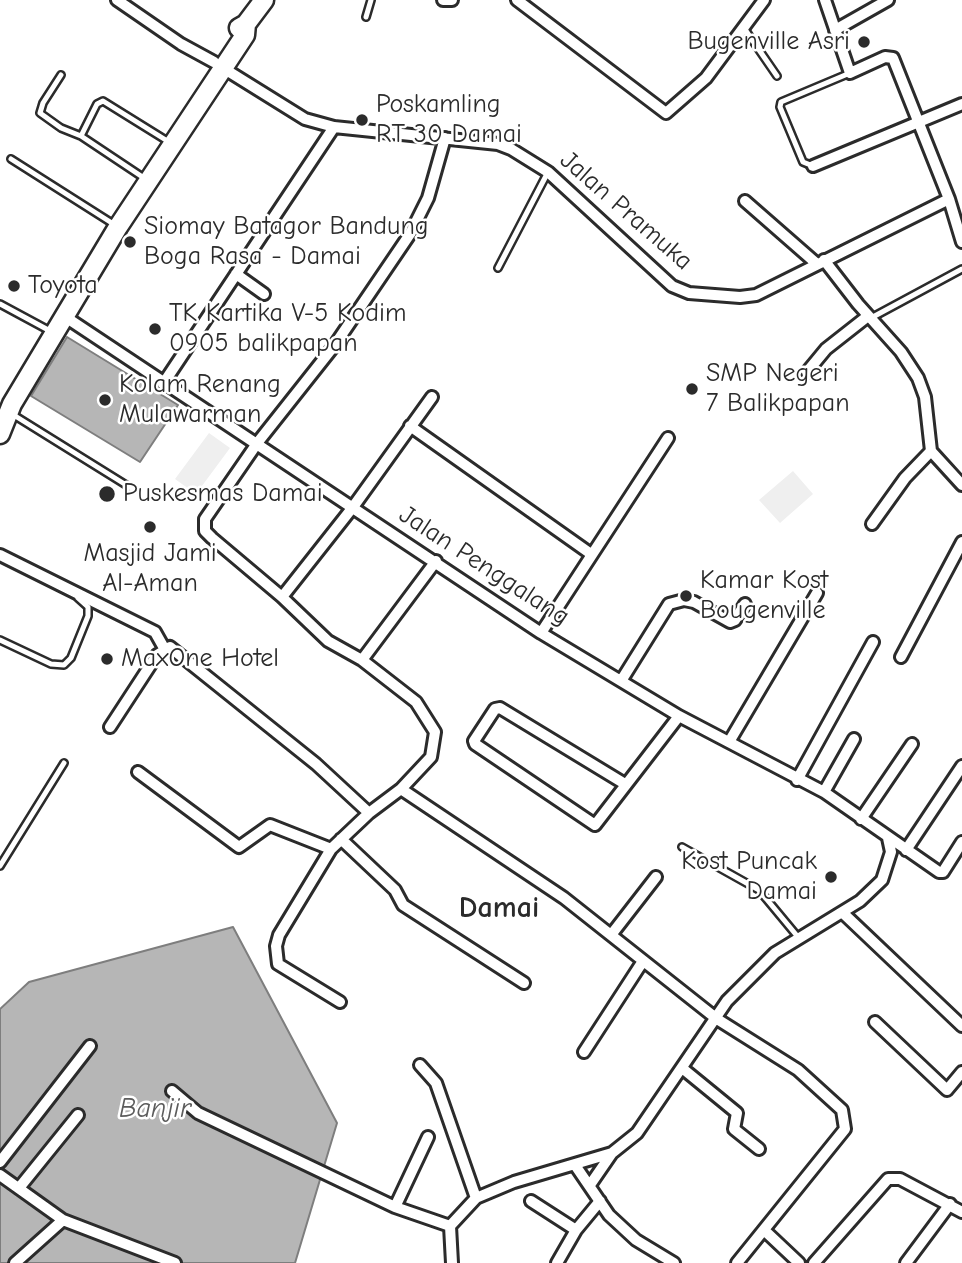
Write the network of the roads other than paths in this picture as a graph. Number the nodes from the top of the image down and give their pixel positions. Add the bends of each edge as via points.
1 (117, 0) edge
2 (264, 0) edge
3 (371, 0) edge
4 (443, 0) edge
5 (452, 0) edge
6 (517, 0) edge
7 (764, 0) edge
8 (825, 0) edge
9 (888, 0) edge
10 (366, 17) dead end
11 (744, 28) junction
12 (835, 30) junction
13 (218, 65) junction
14 (850, 73) junction
15 (61, 75) dead end
16 (777, 76) dead end
17 (962, 104) edge
18 (919, 122) junction
19 (334, 127) junction
20 (81, 136) junction
21 (445, 138) junction
22 (168, 141) junction
23 (10, 159) dead end
24 (813, 166) joint
25 (548, 172) junction
26 (141, 176) junction
27 (136, 197) junction
28 (949, 199) junction
29 (745, 201) dead end
30 (118, 227) junction
31 (962, 242) edge
32 (821, 262) junction
33 (498, 268) dead end
34 (962, 269) edge
35 (236, 274) junction
36 (264, 294) dead end
37 (0, 304) edge
38 (65, 316) junction
39 (869, 317) junction
40 (54, 333) junction
41 (807, 372) dead end
42 (163, 384) junction
43 (432, 397) dead end
44 (7, 410) edge
45 (410, 426) junction
46 (0, 433) edge
47 (668, 438) dead end
48 (258, 442) junction
49 (931, 451) junction
50 (962, 470) edge
51 (959, 483) edge
52 (131, 488) dead end
53 (354, 507) junction
54 (872, 523) dead end
55 (962, 542) edge
56 (591, 554) junction
57 (0, 557) edge
58 (436, 561) junction
59 (817, 593) dead end
60 (282, 597) junction
61 (745, 604) dead end
62 (541, 633) junction
63 (0, 640) edge
64 (873, 642) dead end
65 (164, 648) junction
66 (901, 657) dead end
67 (362, 660) junction
68 (621, 681) junction
69 (679, 716) junction
70 (110, 727) dead end
71 (854, 739) dead end
72 (729, 742) junction
73 (912, 744) dead end
74 (64, 763) dead end
75 (962, 766) edge
76 (138, 772) dead end
77 (797, 780) junction
78 (625, 784) junction
79 (401, 789) junction
80 (824, 792) junction
81 (369, 813) junction
82 (862, 818) junction
83 (888, 838) junction
84 (341, 839) junction
85 (962, 842) edge
86 (682, 847) dead end
87 (331, 849) junction
88 (906, 850) junction
89 (0, 866) edge
90 (656, 877) dead end
91 (842, 912) junction
92 (611, 936) junction
93 (798, 937) junction
94 (643, 961) junction
95 (524, 983) dead end
96 (340, 1002) dead end
97 (717, 1019) junction
98 (875, 1022) dead end
99 (962, 1026) edge
100 (90, 1046) dead end
101 (584, 1052) dead end
102 (420, 1065) dead end
103 (682, 1068) junction
104 (962, 1072) edge
105 (172, 1091) dead end
106 (78, 1115) dead end
107 (428, 1137) dead end
108 (759, 1149) dead end
109 (612, 1153) junction
110 (0, 1162) edge
111 (575, 1165) junction
112 (0, 1175) edge
113 (590, 1185) junction
114 (19, 1188) junction
115 (476, 1198) junction
116 (531, 1201) dead end
117 (600, 1201) junction
118 (950, 1204) junction
119 (396, 1207) junction
120 (962, 1212) edge
121 (63, 1220) junction
122 (450, 1226) junction
123 (576, 1230) junction
124 (764, 1230) junction
125 (15, 1263) edge
126 (175, 1263) edge
127 (452, 1263) edge
128 (557, 1263) edge
129 (674, 1263) edge
130 (737, 1263) edge
131 (799, 1263) edge
132 (814, 1263) edge
133 (906, 1263) edge

1 - 13 street, Jalan Pramuka
2 - 13 main road via 246,24 245,35
3 - 10 lane
4 - 5 street
6 - 11 street via 666,113 706,78
7 - 11 street
8 - 12 street
9 - 12 street
11 - 16 lane
12 - 14 street
13 - 19 street, Jalan Pramuka via 292,113
13 - 22 main road
14 - 18 street via 885,57 893,58
14 - 24 lane via 781,102 803,162
15 - 20 lane via 40,113
17 - 18 street
18 - 24 street
18 - 28 street
19 - 21 street, Jalan Pramuka
19 - 35 street
20 - 22 lane via 102,101
20 - 26 lane
21 - 25 street, Jalan Pramuka via 498,144
21 - 48 street via 428,198 410,234 334,346
22 - 26 main road
22 - 27 main road via 149,183
23 - 30 lane
25 - 32 street, Jalan Pramuka via 673,286 690,293 756,295
25 - 33 lane
26 - 27 main road
27 - 30 main road
28 - 31 street
28 - 32 street, Jalan Pramuka
29 - 32 street
30 - 38 main road
32 - 39 street
34 - 39 lane
35 - 36 street
35 - 42 street
37 - 40 lane
38 - 40 main road
38 - 42 street, Jalan Penggalang
39 - 41 street via 827,349
39 - 49 street via 901,352 923,387
40 - 44 main road
42 - 48 street, Jalan Penggalang
43 - 45 street
44 - 46 main road
44 - 52 lane
45 - 53 street
45 - 56 street
47 - 56 street
48 - 53 street, Jalan Penggalang
48 - 60 street via 209,509 205,531
49 - 51 street
49 - 54 street
50 - 51 street
53 - 58 street, Jalan Penggalang
53 - 60 street
55 - 66 street
56 - 62 street
57 - 63 lane via 78,598 88,611 71,658 64,665 51,664
57 - 65 street via 155,632
58 - 62 street, Jalan Penggalang
58 - 67 street
59 - 72 street
60 - 67 street via 328,642
61 - 68 street via 730,622 694,602 669,604
62 - 68 street, Jalan Penggalang
64 - 77 street
65 - 70 street
65 - 81 street via 170,647 269,725
67 - 79 street via 416,702 435,732 431,757
68 - 69 street, Jalan Penggalang
69 - 72 street, Jalan Penggalang
69 - 78 street
71 - 80 street
72 - 77 street, Jalan Penggalang
73 - 82 street
74 - 89 lane
75 - 88 street
76 - 87 street via 239,847 270,825
77 - 80 street, Jalan Penggalang
78 - 78 street via 595,825 474,741 500,708
79 - 81 street
79 - 92 street via 564,898
80 - 82 street, Jalan Penggalang
81 - 84 street
82 - 83 street, Jalan Penggalang
83 - 88 street, Jalan Penggalang
83 - 91 street via 891,852 882,880
84 - 87 street
84 - 95 street via 395,890 403,905
85 - 88 street, Jalan Penggalang via 941,873
86 - 93 lane via 759,890
87 - 96 street via 276,946 278,964
90 - 92 street
91 - 93 street
91 - 99 street
92 - 94 street
93 - 97 street via 775,953 727,1001
94 - 97 street
94 - 101 street
97 - 103 street
97 - 124 street via 798,1070 844,1114 845,1129
98 - 104 street via 947,1090
100 - 110 street
102 - 115 street via 437,1084
103 - 108 street via 737,1113 734,1129
103 - 109 street via 637,1133
105 - 119 street via 198,1113
106 - 114 street
107 - 119 street
109 - 111 street
109 - 113 street
111 - 113 street
111 - 115 street
112 - 114 street
113 - 117 street
114 - 121 street
115 - 122 street
116 - 123 street
117 - 123 street
117 - 129 street via 636,1240
118 - 120 street
118 - 132 street via 900,1179 888,1179
118 - 133 street
119 - 122 street
121 - 125 street
121 - 126 street
122 - 127 street
123 - 128 street
124 - 130 street
124 - 131 street

